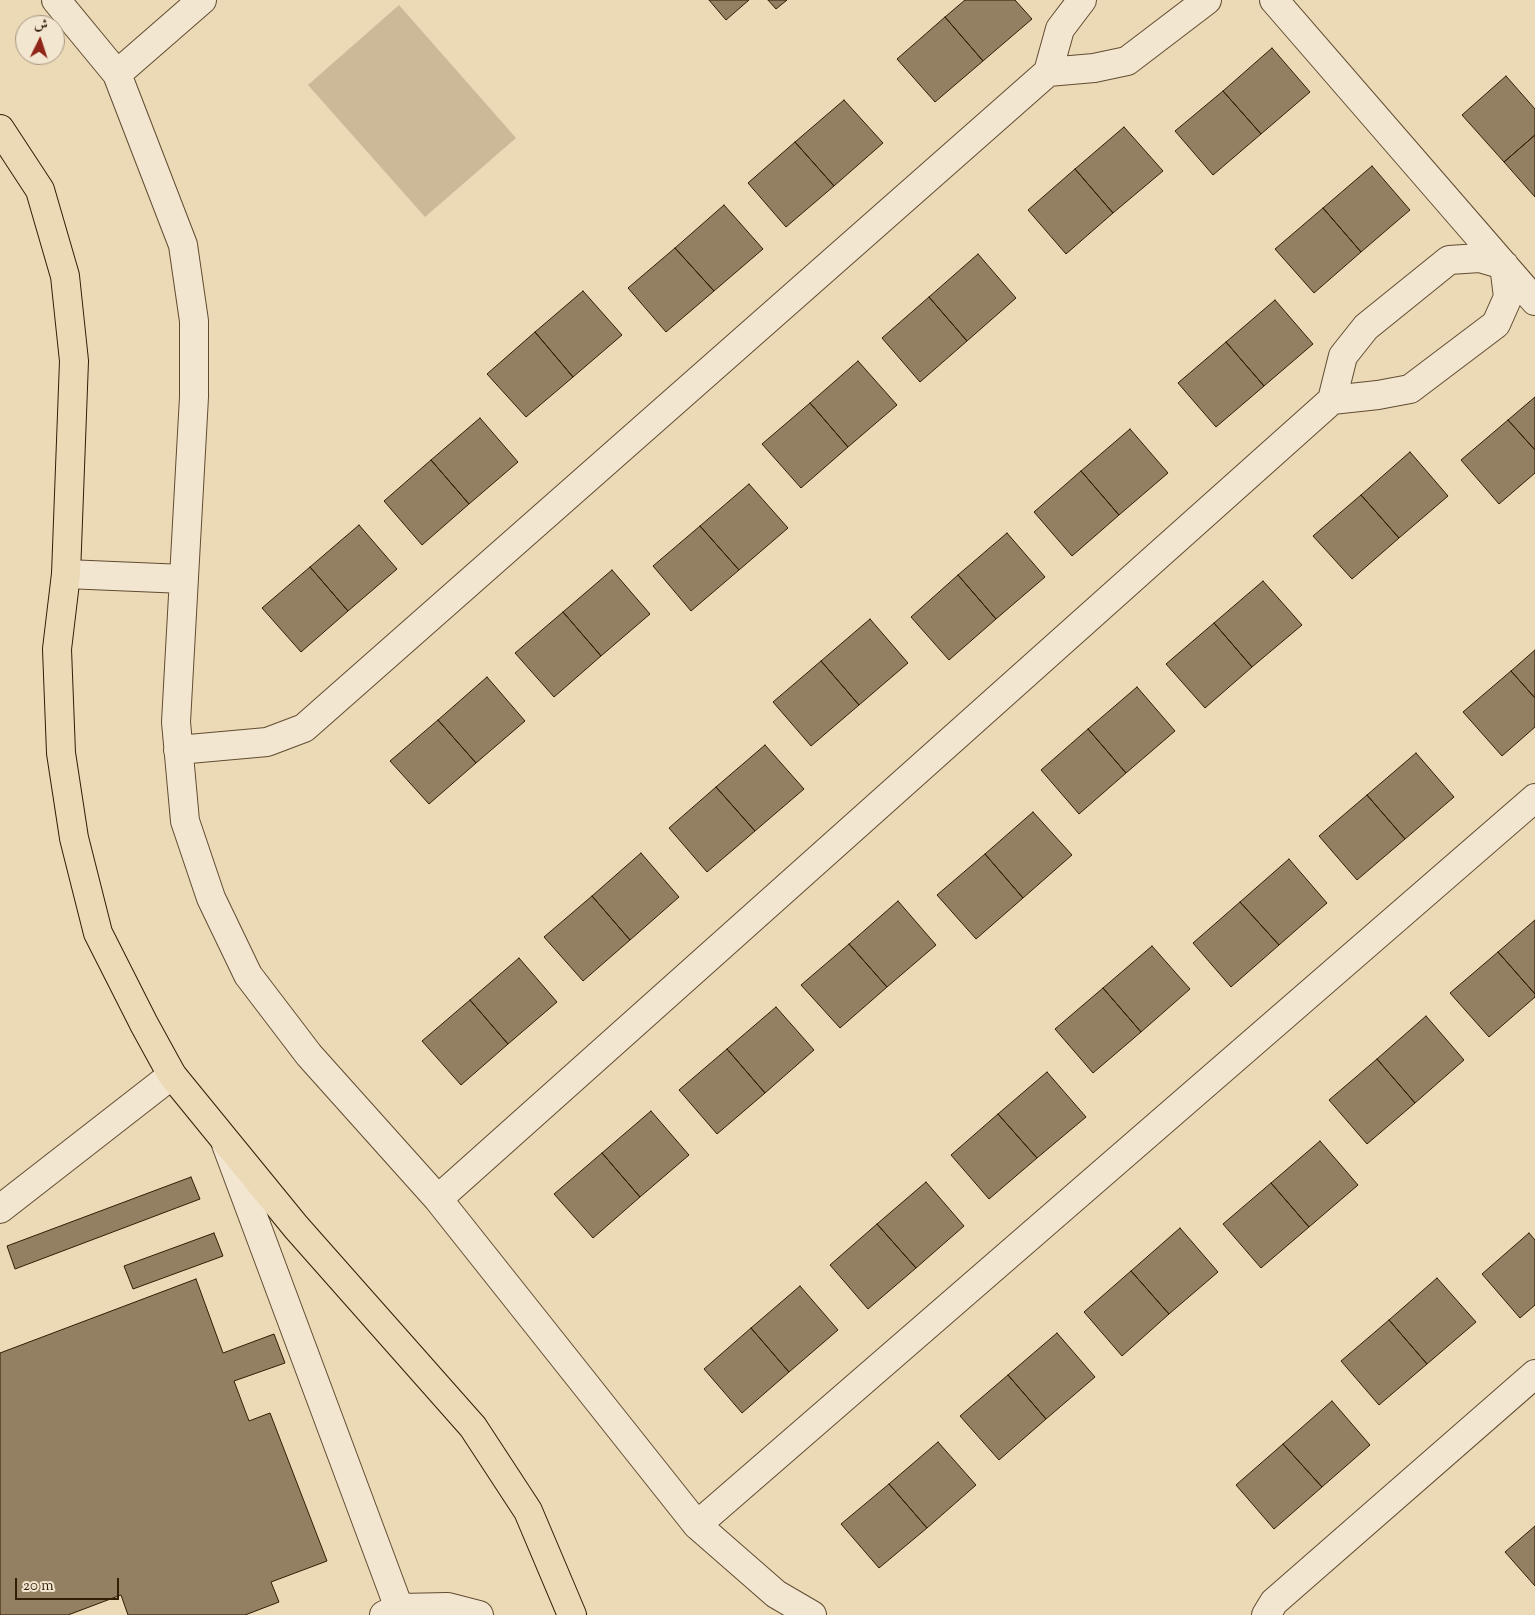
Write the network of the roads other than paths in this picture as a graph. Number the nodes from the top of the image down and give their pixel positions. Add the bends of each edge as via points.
1 (56, 0) edge
2 (202, 0) edge
3 (1082, 0) edge
4 (1207, 0) edge
5 (1274, 0) edge
6 (1048, 72) junction
7 (117, 74) junction
8 (0, 129) edge
9 (1504, 265) junction
10 (1535, 301) edge
11 (1332, 400) junction
12 (66, 574) junction
13 (184, 579) junction
14 (178, 750) junction
15 (1535, 798) edge
16 (172, 1075) junction
17 (225, 1141) junction
18 (438, 1199) junction
19 (0, 1209) edge
20 (1535, 1374) edge
21 (697, 1525) junction
22 (392, 1612) edge
23 (479, 1615) edge
24 (572, 1615) edge
25 (812, 1615) edge
26 (1266, 1615) edge

1 - 7 street
2 - 7 street
3 - 6 street via 1060,29
4 - 6 street via 1127,61
5 - 9 street
6 - 14 street via 304,728 267,742
7 - 13 street via 183,245 194,321 194,396
8 - 12 main road via 40,190 65,276 74,360
9 - 10 street
9 - 11 street via 1480,258 1449,260 1366,327 1343,356
9 - 11 street via 1508,297 1496,324 1410,389
11 - 18 street
12 - 13 street
12 - 16 main road via 57,649 61,753 74,838 98,933
13 - 14 street via 176,722
14 - 18 street via 185,821 211,898 248,975 309,1055
15 - 21 street
16 - 17 main road
16 - 19 street
17 - 22 street
17 - 24 main road via 296,1227 473,1427 528,1511
18 - 21 street
20 - 26 street via 1274,1602
21 - 25 street via 776,1594
22 - 23 street via 448,1607

